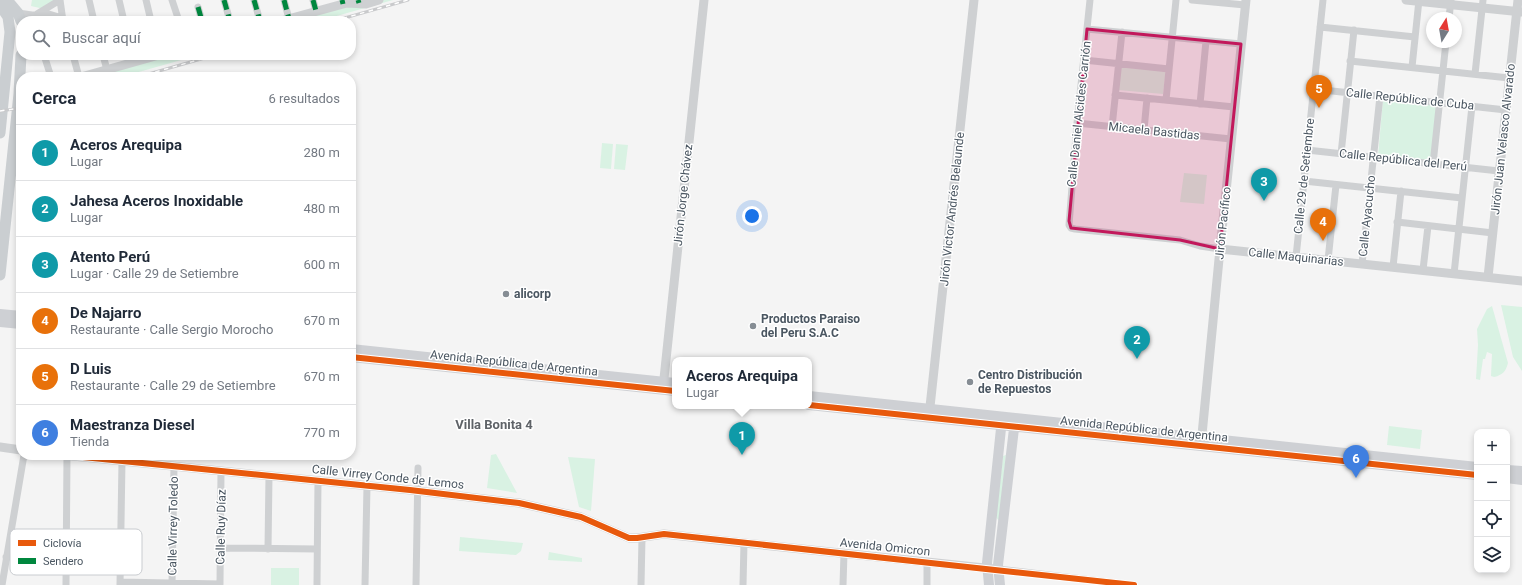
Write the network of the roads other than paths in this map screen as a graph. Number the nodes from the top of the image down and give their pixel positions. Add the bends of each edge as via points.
1 (60, 0) edge
2 (89, 0) edge
3 (119, 0) edge
4 (146, 0) edge
5 (172, 0) edge
6 (224, 0) edge
7 (254, 0) edge
8 (284, 0) edge
9 (313, 0) edge
10 (379, 0) edge
11 (704, 0) edge
12 (974, 0) edge
13 (1090, 0) edge
14 (1176, 0) edge
15 (1192, 0) edge
16 (1323, 0) edge
17 (1406, 0) edge
18 (1518, 0) edge
19 (1210, 1) edge
20 (1419, 1) edge
21 (343, 2) edge
22 (359, 2) edge
23 (1450, 2) edge
24 (1245, 3) edge
25 (1482, 4) edge
26 (198, 7) dead end
27 (7, 9) edge
28 (316, 11) junction
29 (1449, 12) edge
30 (1519, 12) edge
31 (31, 16) edge
32 (36, 16) edge
33 (39, 16) edge
34 (54, 16) edge
35 (62, 16) edge
36 (93, 16) edge
37 (123, 16) edge
38 (151, 16) edge
39 (177, 16) edge
40 (201, 16) edge
41 (229, 16) edge
42 (259, 16) edge
43 (285, 16) edge
44 (299, 16) edge
45 (1320, 27) junction
46 (1088, 29) junction
47 (1354, 30) junction
48 (1122, 32) junction
49 (1172, 37) junction
50 (1415, 37) junction
51 (1206, 41) junction
52 (1241, 44) junction
53 (1445, 48) edge
54 (21, 60) edge
55 (46, 60) edge
56 (75, 60) edge
57 (104, 60) edge
58 (130, 60) edge
59 (1084, 60) junction
60 (1350, 61) junction
61 (1118, 64) junction
62 (1412, 67) junction
63 (1169, 69) junction
64 (107, 70) junction
65 (1443, 71) junction
66 (21, 72) edge
67 (49, 72) edge
68 (78, 72) edge
69 (99, 72) edge
70 (1475, 74) junction
71 (1509, 78) junction
72 (1314, 89) junction
73 (1347, 92) junction
74 (1115, 95) junction
75 (1380, 96) junction
76 (1147, 98) junction
77 (1166, 100) junction
78 (1440, 102) junction
79 (1200, 104) junction
80 (1472, 106) junction
81 (1, 107) edge
82 (1234, 107) junction
83 (1506, 110) junction
84 (1077, 123) junction
85 (1112, 127) junction
86 (16, 130) edge
87 (1144, 130) junction
88 (0, 133) edge
89 (1231, 139) junction
90 (1307, 150) junction
91 (1341, 154) junction
92 (1373, 157) junction
93 (1433, 164) junction
94 (1466, 167) junction
95 (1499, 171) junction
96 (1304, 181) junction
97 (1336, 184) junction
98 (1370, 188) junction
99 (1401, 192) junction
100 (1462, 198) junction
101 (1397, 222) junction
102 (1428, 226) junction
103 (1071, 228) joint
104 (1459, 229) junction
105 (1493, 233) junction
106 (1220, 249) junction
107 (1296, 257) junction
108 (1328, 260) junction
109 (1362, 264) junction
110 (1393, 267) junction
111 (1423, 270) junction
112 (1454, 274) junction
113 (0, 275) edge
114 (1488, 277) junction
115 (1522, 281) edge
116 (0, 314) edge
117 (16, 316) edge
118 (0, 322) edge
119 (16, 324) edge
120 (356, 350) edge
121 (356, 357) edge
122 (672, 384) edge
123 (663, 386) junction
124 (672, 390) edge
125 (812, 396) edge
126 (812, 405) edge
127 (929, 413) junction
128 (1002, 421) junction
129 (1015, 422) junction
130 (1202, 442) junction
131 (0, 447) edge
132 (16, 449) edge
133 (999, 453) junction
134 (1011, 454) junction
135 (1350, 457) junction
136 (23, 460) edge
137 (66, 460) edge
138 (113, 460) edge
139 (122, 461) junction
140 (174, 466) junction
141 (1474, 466) edge
142 (418, 468) dead end
143 (1510, 470) edge
144 (221, 471) junction
145 (1522, 471) edge
146 (1474, 475) edge
147 (269, 476) junction
148 (1510, 478) edge
149 (1522, 480) edge
150 (318, 481) junction
151 (367, 486) junction
152 (418, 491) junction
153 (11, 529) edge
154 (66, 529) edge
155 (121, 529) edge
156 (10, 534) edge
157 (638, 538) junction
158 (744, 543) junction
159 (220, 548) junction
160 (988, 548) junction
161 (268, 549) junction
162 (318, 550) junction
163 (999, 550) junction
164 (844, 553) junction
165 (6, 557) junction
166 (10, 557) edge
167 (927, 562) junction
168 (987, 568) junction
169 (998, 569) junction
170 (120, 584) edge
171 (172, 584) edge
172 (2, 585) edge
173 (317, 585) edge
174 (365, 585) edge
175 (416, 585) edge
176 (641, 585) edge
177 (743, 585) edge
178 (843, 585) edge
179 (927, 585) edge
180 (989, 585) edge
181 (1000, 585) edge
182 (1134, 585) edge

1 - 32 street
1 - 35 street
2 - 36 street
3 - 37 street
4 - 38 street
5 - 39 street
6 - 41 street
7 - 42 street
8 - 43 street
9 - 28 street
10 - 22 street via 366,4
11 - 123 street, Jirón Jorge Chávez
12 - 127 street, Jirón Victor Andrés Belaunde
13 - 46 street, Calle Daniel Alcides Carrión
14 - 49 street
15 - 19 street
16 - 45 street, Calle 29 de Setiembre
17 - 20 street
18 - 30 street, Jirón Juan Velasco Alvarado
19 - 24 street
20 - 23 street
20 - 50 street
21 - 22 street
21 - 28 street
23 - 25 street
23 - 29 street
24 - 52 street, Jirón Pacífico
25 - 30 street
25 - 70 street
26 - 40 street
27 - 31 street
27 - 81 main road via 10,32
28 - 44 street
30 - 71 street, Jirón Juan Velasco Alvarado
33 - 34 street via 49,14
45 - 47 street
45 - 72 street, Calle 29 de Setiembre
46 - 48 street
46 - 59 street, Calle Daniel Alcides Carrión
47 - 50 street
47 - 60 street
48 - 49 street
48 - 61 street
49 - 51 street
49 - 63 street
50 - 62 street
51 - 52 street
51 - 79 street
52 - 82 street, Jirón Pacífico
53 - 65 street
54 - 66 main road
55 - 67 street
56 - 68 street
57 - 64 street
58 - 64 street
59 - 61 street
59 - 84 street, Calle Daniel Alcides Carrión
60 - 62 street
60 - 73 street
61 - 63 street
61 - 74 street
62 - 65 street
63 - 77 street
64 - 69 street
65 - 70 street
65 - 78 street
70 - 71 street
71 - 83 street, Jirón Juan Velasco Alvarado
72 - 73 street, Calle República de Cuba
72 - 90 street, Calle 29 de Setiembre
73 - 75 street, Calle República de Cuba
73 - 91 street
74 - 76 street
74 - 85 street
75 - 78 street, Calle República de Cuba
75 - 92 street, Calle Ayacucho
76 - 77 street
76 - 87 street
77 - 79 street
78 - 80 street, Calle República de Cuba
78 - 93 street
79 - 82 street
80 - 83 street, Calle República de Cuba
80 - 94 street
81 - 88 main road
82 - 89 street, Jirón Pacífico
83 - 95 street, Jirón Juan Velasco Alvarado
84 - 85 street, Micaela Bastidas
84 - 103 street, Calle Daniel Alcides Carrión via 1069,221
85 - 87 street, Micaela Bastidas
86 - 113 main road
87 - 89 street, Micaela Bastidas
89 - 106 street, Jirón Pacífico
90 - 91 street, Calle República del Perú
90 - 96 street, Calle 29 de Setiembre
91 - 92 street, Calle República del Perú
92 - 93 street, Calle República del Perú
92 - 98 street, Calle Ayacucho
93 - 94 street, Calle República del Perú
94 - 95 street, Calle República del Perú
94 - 100 street
95 - 105 street, Jirón Juan Velasco Alvarado
96 - 97 street
96 - 107 street, Calle 29 de Setiembre
97 - 98 street
97 - 108 street
98 - 99 street
98 - 109 street, Calle Ayacucho
99 - 100 street
99 - 101 street
100 - 104 street
101 - 102 street
101 - 110 street
102 - 104 street
102 - 111 street
103 - 106 street, Calle Maquinarias via 1180,240
104 - 105 street
104 - 112 street
105 - 114 street, Jirón Juan Velasco Alvarado
106 - 107 street, Calle Maquinarias
106 - 130 street, Jirón Pacífico
107 - 108 street, Calle Maquinarias
108 - 109 street, Calle Maquinarias
109 - 110 street, Calle Maquinarias
110 - 111 street, Calle Maquinarias
111 - 112 street, Calle Maquinarias
112 - 114 street, Calle Maquinarias
114 - 115 street, Calle Maquinarias
116 - 117 main road
118 - 119 main road
120 - 123 main road, Avenida República de Argentina
121 - 123 main road, Avenida República de Argentina
122 - 123 main road, Avenida República de Argentina
123 - 124 main road, Avenida República de Argentina
125 - 127 main road, Avenida República de Argentina
126 - 127 main road, Avenida República de Argentina
127 - 128 main road, Avenida República de Argentina
128 - 129 main road, Avenida República de Argentina
128 - 133 main road
129 - 130 main road, Avenida República de Argentina
129 - 134 main road
130 - 135 main road, Avenida República de Argentina
131 - 132 street
133 - 134 main road
133 - 160 main road
134 - 163 main road
135 - 141 main road, Avenida República de Argentina
135 - 146 main road, Avenida República de Argentina
136 - 153 street
137 - 154 street
138 - 139 street, Calle Virrey Conde de Lemos
139 - 140 street, Calle Virrey Conde de Lemos
139 - 155 street
140 - 144 street, Calle Virrey Conde de Lemos
140 - 171 street, Calle Virrey Toledo
142 - 152 street
143 - 145 main road
144 - 147 street, Calle Virrey Conde de Lemos
144 - 159 street, Calle Ruy Díaz
147 - 150 street, Calle Virrey Conde de Lemos
147 - 161 street
148 - 149 main road
150 - 151 street, Calle Virrey Conde de Lemos
150 - 162 street
151 - 152 street, Calle Virrey Conde de Lemos
151 - 174 street
152 - 157 street, Calle Virrey Conde de Lemos via 549,508 581,517 622,535
152 - 175 street
156 - 165 street
157 - 158 street, Avenida Omicron via 664,534
157 - 176 street
158 - 164 street, Avenida Omicron
158 - 177 street
159 - 161 street
159 - 171 street, Calle Ruy Díaz via 220,584
160 - 163 main road
160 - 168 main road
161 - 162 street
162 - 173 street
163 - 169 main road
164 - 167 street, Avenida Omicron
164 - 178 street
165 - 166 street
165 - 172 street
167 - 168 street, Avenida Omicron
167 - 179 street
168 - 169 street, Avenida Omicron
168 - 180 main road
169 - 181 main road
169 - 182 street, Avenida Omicron
170 - 171 street

